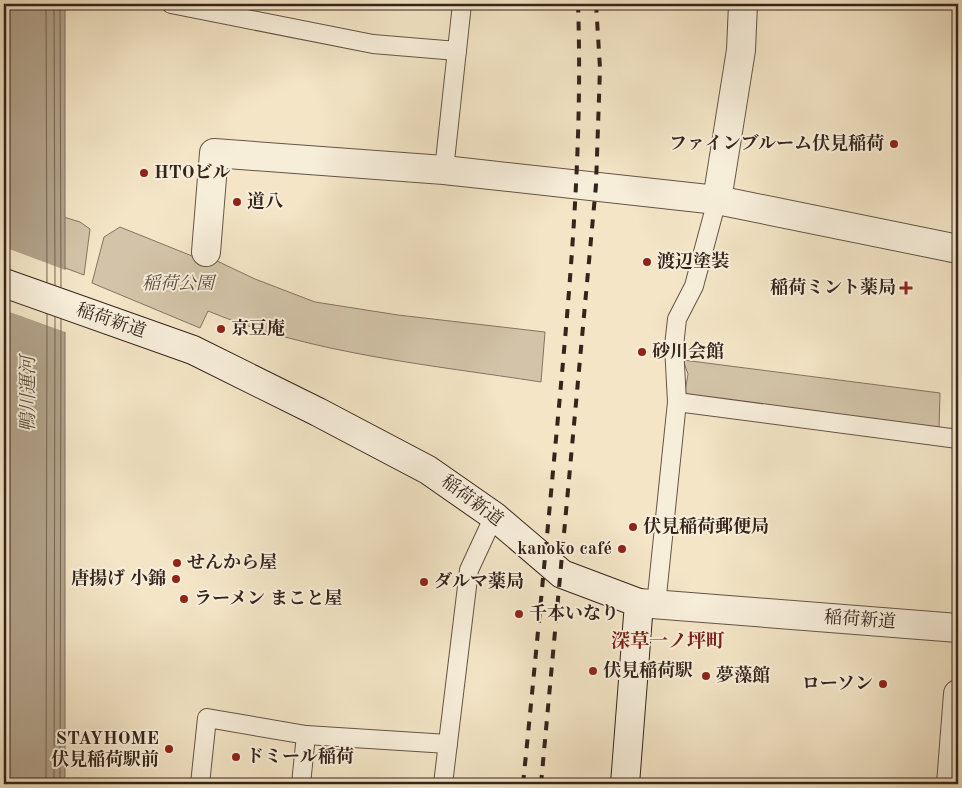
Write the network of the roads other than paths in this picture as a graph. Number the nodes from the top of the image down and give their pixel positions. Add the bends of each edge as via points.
1 (171, 4) edge
2 (462, 4) edge
3 (743, 4) edge
4 (457, 51) junction
5 (444, 170) junction
6 (717, 200) junction
7 (958, 249) edge
8 (206, 252) dead end
9 (4, 283) edge
10 (677, 402) junction
11 (958, 439) edge
12 (494, 516) junction
13 (648, 604) junction
14 (958, 628) edge
15 (958, 694) edge
16 (306, 735) junction
17 (448, 744) junction
18 (200, 784) edge
19 (301, 784) edge
20 (443, 784) edge
21 (624, 784) edge
22 (951, 784) edge

1 - 4 lane via 373,44
2 - 4 lane
3 - 6 street via 741,50
4 - 5 lane
5 - 6 street
5 - 8 street via 214,153
6 - 7 street
6 - 10 lane via 694,286 677,319 674,346
9 - 12 street, 稲荷新道 via 193,350 428,470
10 - 11 lane
10 - 13 lane
12 - 13 street, 稲荷新道 via 562,574
12 - 17 lane via 469,570
13 - 14 street, 稲荷新道
13 - 21 street
15 - 22 street
16 - 17 lane
16 - 18 lane via 207,718
16 - 19 lane
17 - 20 lane

